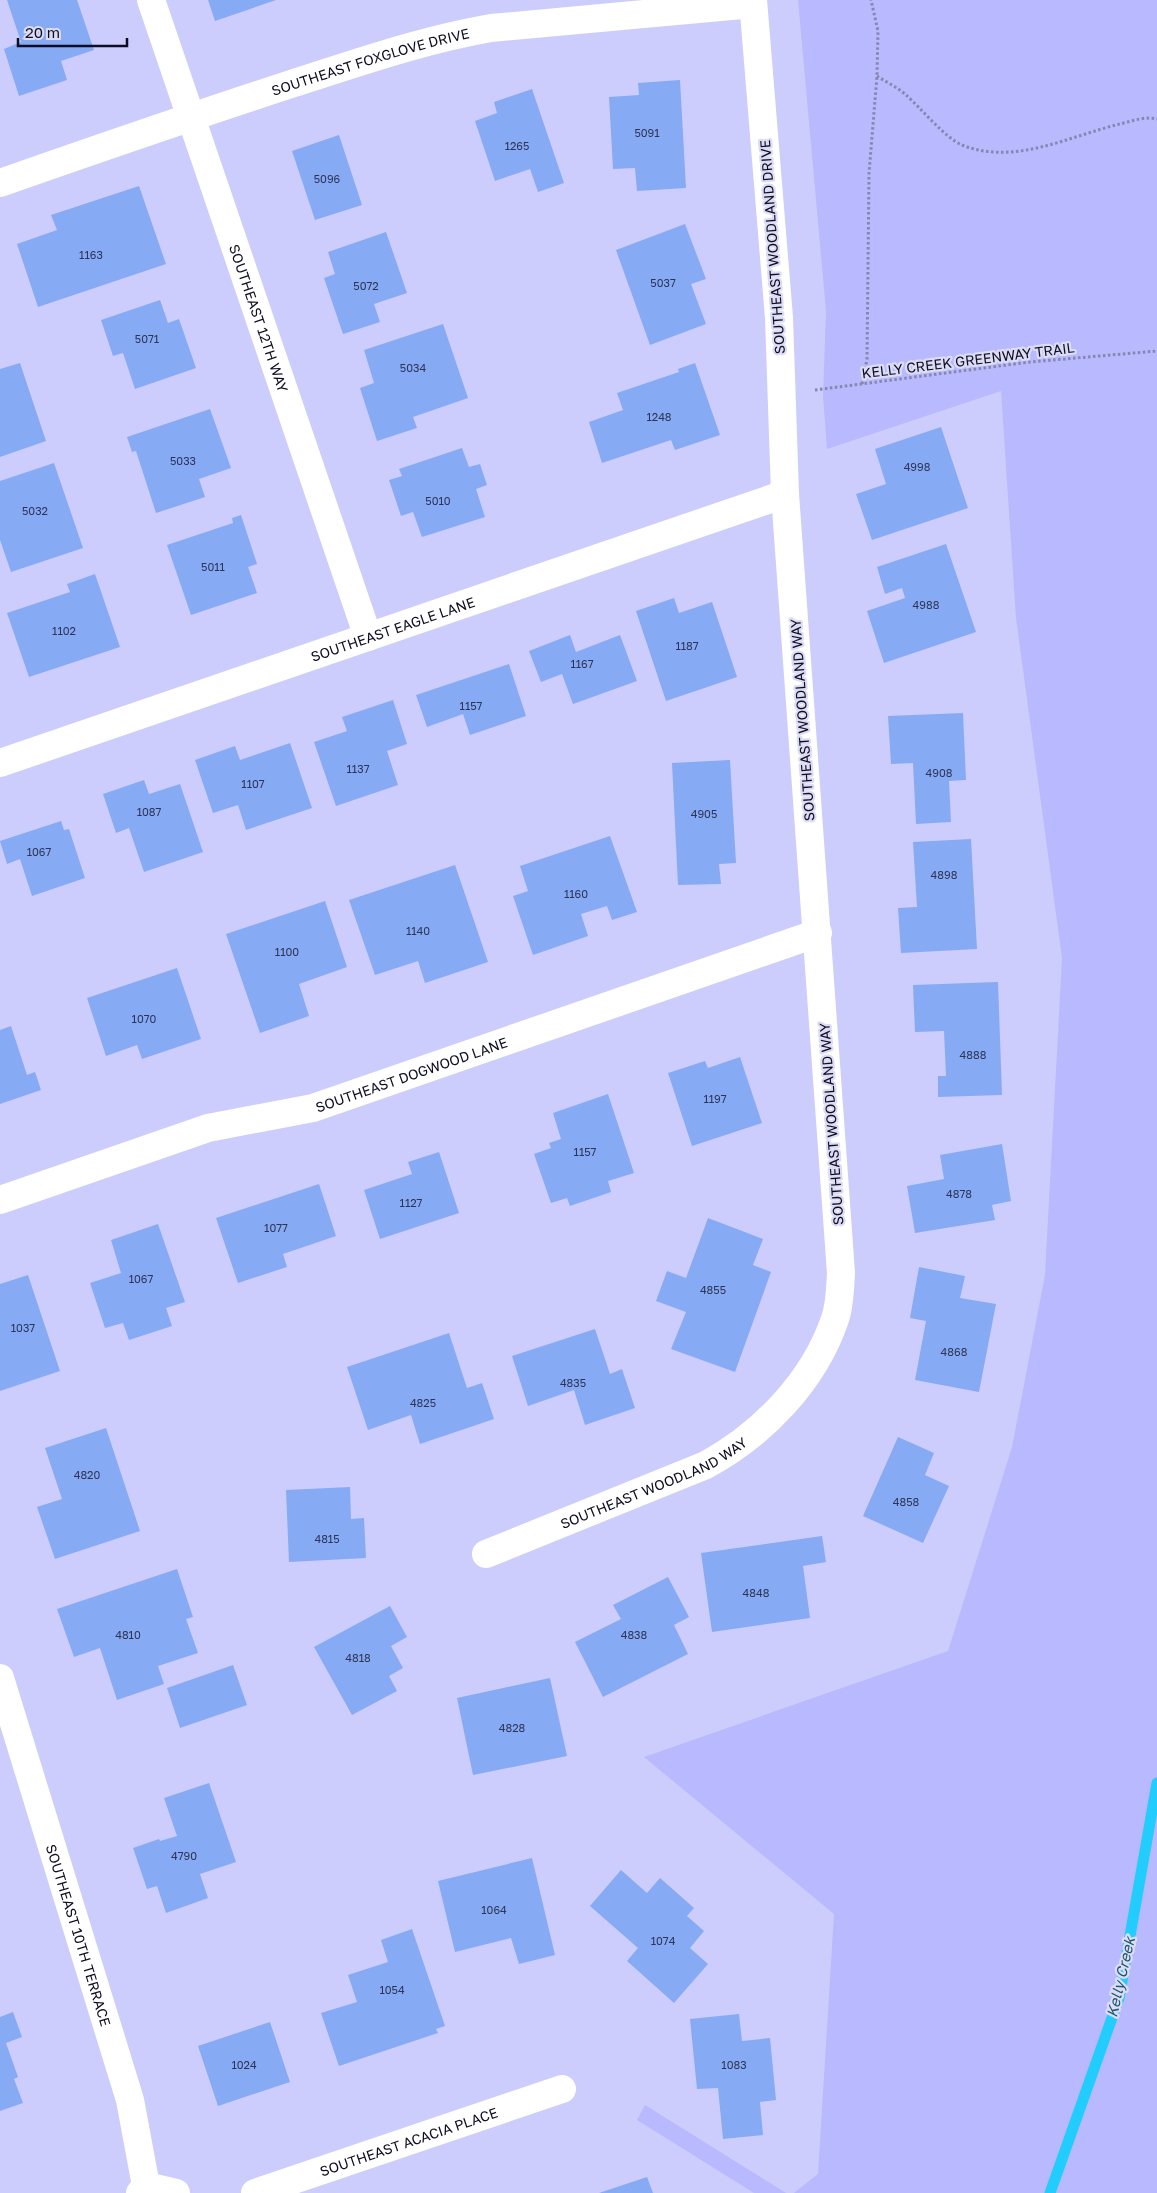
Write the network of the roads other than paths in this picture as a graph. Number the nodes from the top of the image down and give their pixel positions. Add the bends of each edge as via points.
1 (151, 0) edge
2 (753, 2) edge
3 (192, 116) junction
4 (0, 183) edge
5 (785, 494) junction
6 (368, 637) junction
7 (0, 763) edge
8 (818, 933) junction
9 (0, 1200) edge
10 (486, 1554) dead end
11 (0, 1678) edge
12 (562, 2088) dead end
13 (143, 2190) edge
14 (176, 2193) edge
15 (255, 2193) edge

1 - 3 street, SOUTHEAST 12TH WAY
2 - 3 street, SOUTHEAST FOXGLOVE DRIVE via 456,34
2 - 5 street, SOUTHEAST WOODLAND DRIVE via 779,318
3 - 4 street, SOUTHEAST FOXGLOVE DRIVE
3 - 6 street, SOUTHEAST 12TH WAY
5 - 6 street, SOUTHEAST EAGLE LANE
5 - 8 street, SOUTHEAST WOODLAND WAY
6 - 7 street, SOUTHEAST EAGLE LANE
8 - 9 street, SOUTHEAST DOGWOOD LANE via 313,1108 208,1128
8 - 10 street, SOUTHEAST WOODLAND WAY via 841,1273 836,1317 820,1355 770,1418 732,1451 706,1465
11 - 13 street, SOUTHEAST 10TH TERRACE via 130,2100
12 - 15 street, SOUTHEAST ACACIA PLACE
13 - 14 street

